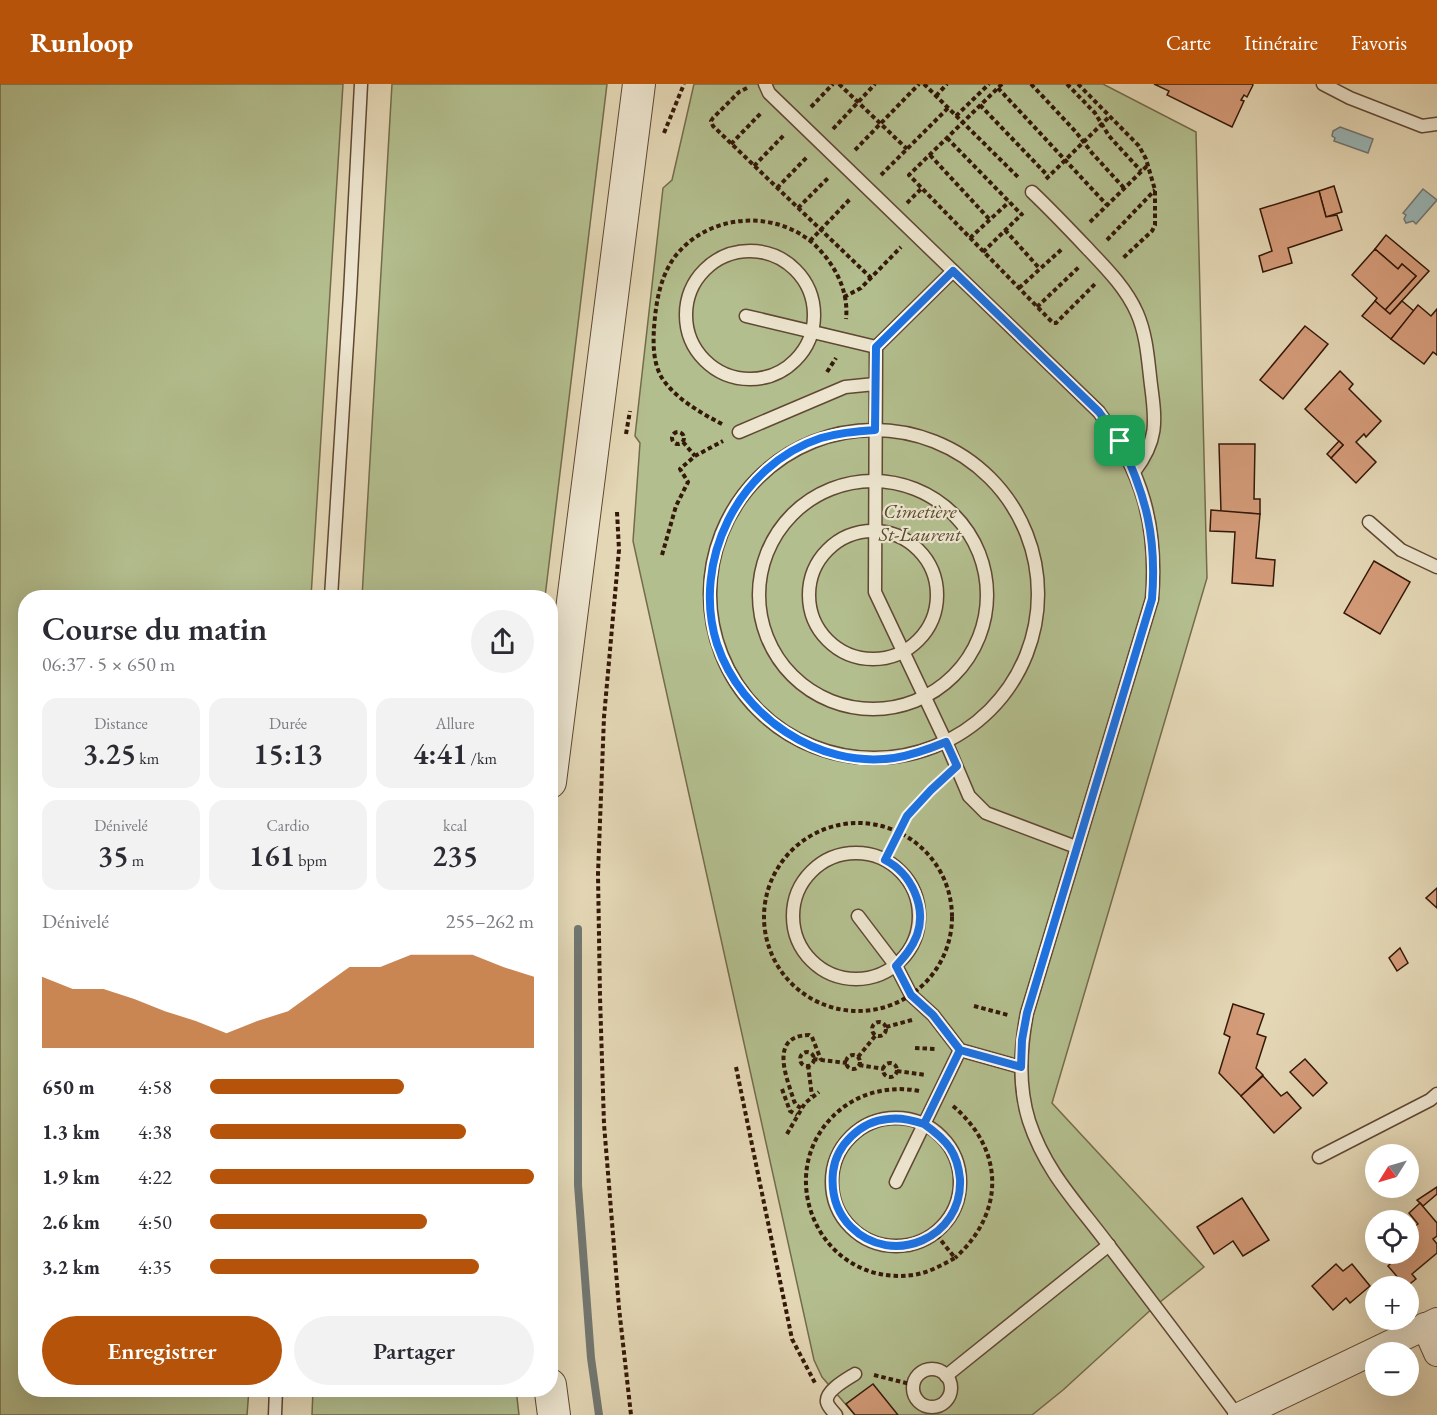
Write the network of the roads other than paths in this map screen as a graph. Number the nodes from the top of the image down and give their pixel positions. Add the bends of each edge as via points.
1 (361, 84) edge
2 (639, 84) edge
3 (765, 84) edge
4 (1323, 84) edge
5 (1437, 124) edge
6 (1032, 192) road end
7 (953, 271) junction
8 (746, 316) dead end
9 (812, 332) junction
10 (876, 347) junction
11 (875, 384) junction
12 (875, 430) junction
13 (739, 432) road end
14 (1134, 472) junction
15 (875, 480) junction
16 (1369, 522) dead end
17 (875, 530) junction
18 (1437, 567) edge
19 (331, 590) edge
20 (903, 652) junction
21 (925, 697) junction
22 (558, 719) edge
23 (946, 742) junction
24 (1076, 847) junction
25 (858, 916) dead end
26 (896, 966) junction
27 (960, 1050) junction
28 (1021, 1067) junction
29 (1437, 1094) edge
30 (924, 1124) junction
31 (1319, 1157) dead end
32 (896, 1182) dead end
33 (1109, 1245) junction
34 (1431, 1324) edge
35 (1437, 1353) edge
36 (855, 1374) road end
37 (946, 1376) junction
38 (275, 1397) edge
39 (552, 1397) edge
40 (274, 1415) edge
41 (554, 1415) edge
42 (836, 1415) edge
43 (1239, 1415) edge

1 - 19 lane
2 - 22 street
3 - 7 lane via 769,93
4 - 5 lane via 1422,126
6 - 14 lane via 1109,271 1137,313 1145,335 1155,418 1151,443
7 - 10 lane
7 - 14 lane via 1099,412 1120,441
8 - 9 lane
9 - 9 lane via 814,310 808,288 796,270 778,257 756,251 734,252 713,262 698,278 688,298 690,338 715,369 733,377 753,380 773,376 790,366 804,350
9 - 10 lane
10 - 11 lane
11 - 12 lane
11 - 13 lane via 845,387
12 - 15 lane
12 - 23 lane via 937,442 964,457 989,477 1009,501 1025,528 1035,558 1037,621 1020,670 996,705 974,726
12 - 23 lane via 847,432 794,450 750,485 734,508 716,552 710,588 717,644 744,694 763,715 810,746 864,759 920,753
14 - 24 lane via 1152,539 1152,599
15 - 17 lane
15 - 21 lane via 917,489 942,504 963,524 983,563 987,598 981,634 959,671
15 - 21 lane via 827,490 787,519 769,547 761,571 758,596 763,628 788,672 828,700 877,710
16 - 18 lane via 1401,550
17 - 20 lane via 875,592
17 - 20 lane via 894,533 910,542 933,571 937,590 930,626 919,641
17 - 20 lane via 854,533 834,542 819,558 810,577 810,609 824,638 841,652 861,659 883,659
20 - 21 lane
21 - 23 lane
23 - 24 lane via 969,796 986,813
24 - 28 lane via 1026,1020
25 - 26 lane
26 - 26 lane via 879,976 860,980 840,978 821,970 806,957 792,920 794,900 815,867 832,857 852,853 885,860 905,876 916,893 920,913 918,933 910,951
26 - 27 lane via 911,995 933,1015
27 - 28 lane
27 - 30 lane
28 - 33 lane via 1029,1120 1043,1155 1051,1171
29 - 31 lane
30 - 30 lane via 906,1119 869,1124 853,1134 841,1149 834,1166 835,1203 844,1220 875,1243 894,1247 931,1237 946,1224 956,1207 959,1169 952,1150
30 - 32 lane
33 - 37 lane
33 - 43 lane
34 - 35 street
34 - 43 street
36 - 42 lane via 827,1397 827,1404
37 - 37 lane via 950,1394 937,1406 924,1405 915,1397 914,1385 919,1374 930,1369
38 - 40 lane
39 - 41 street

